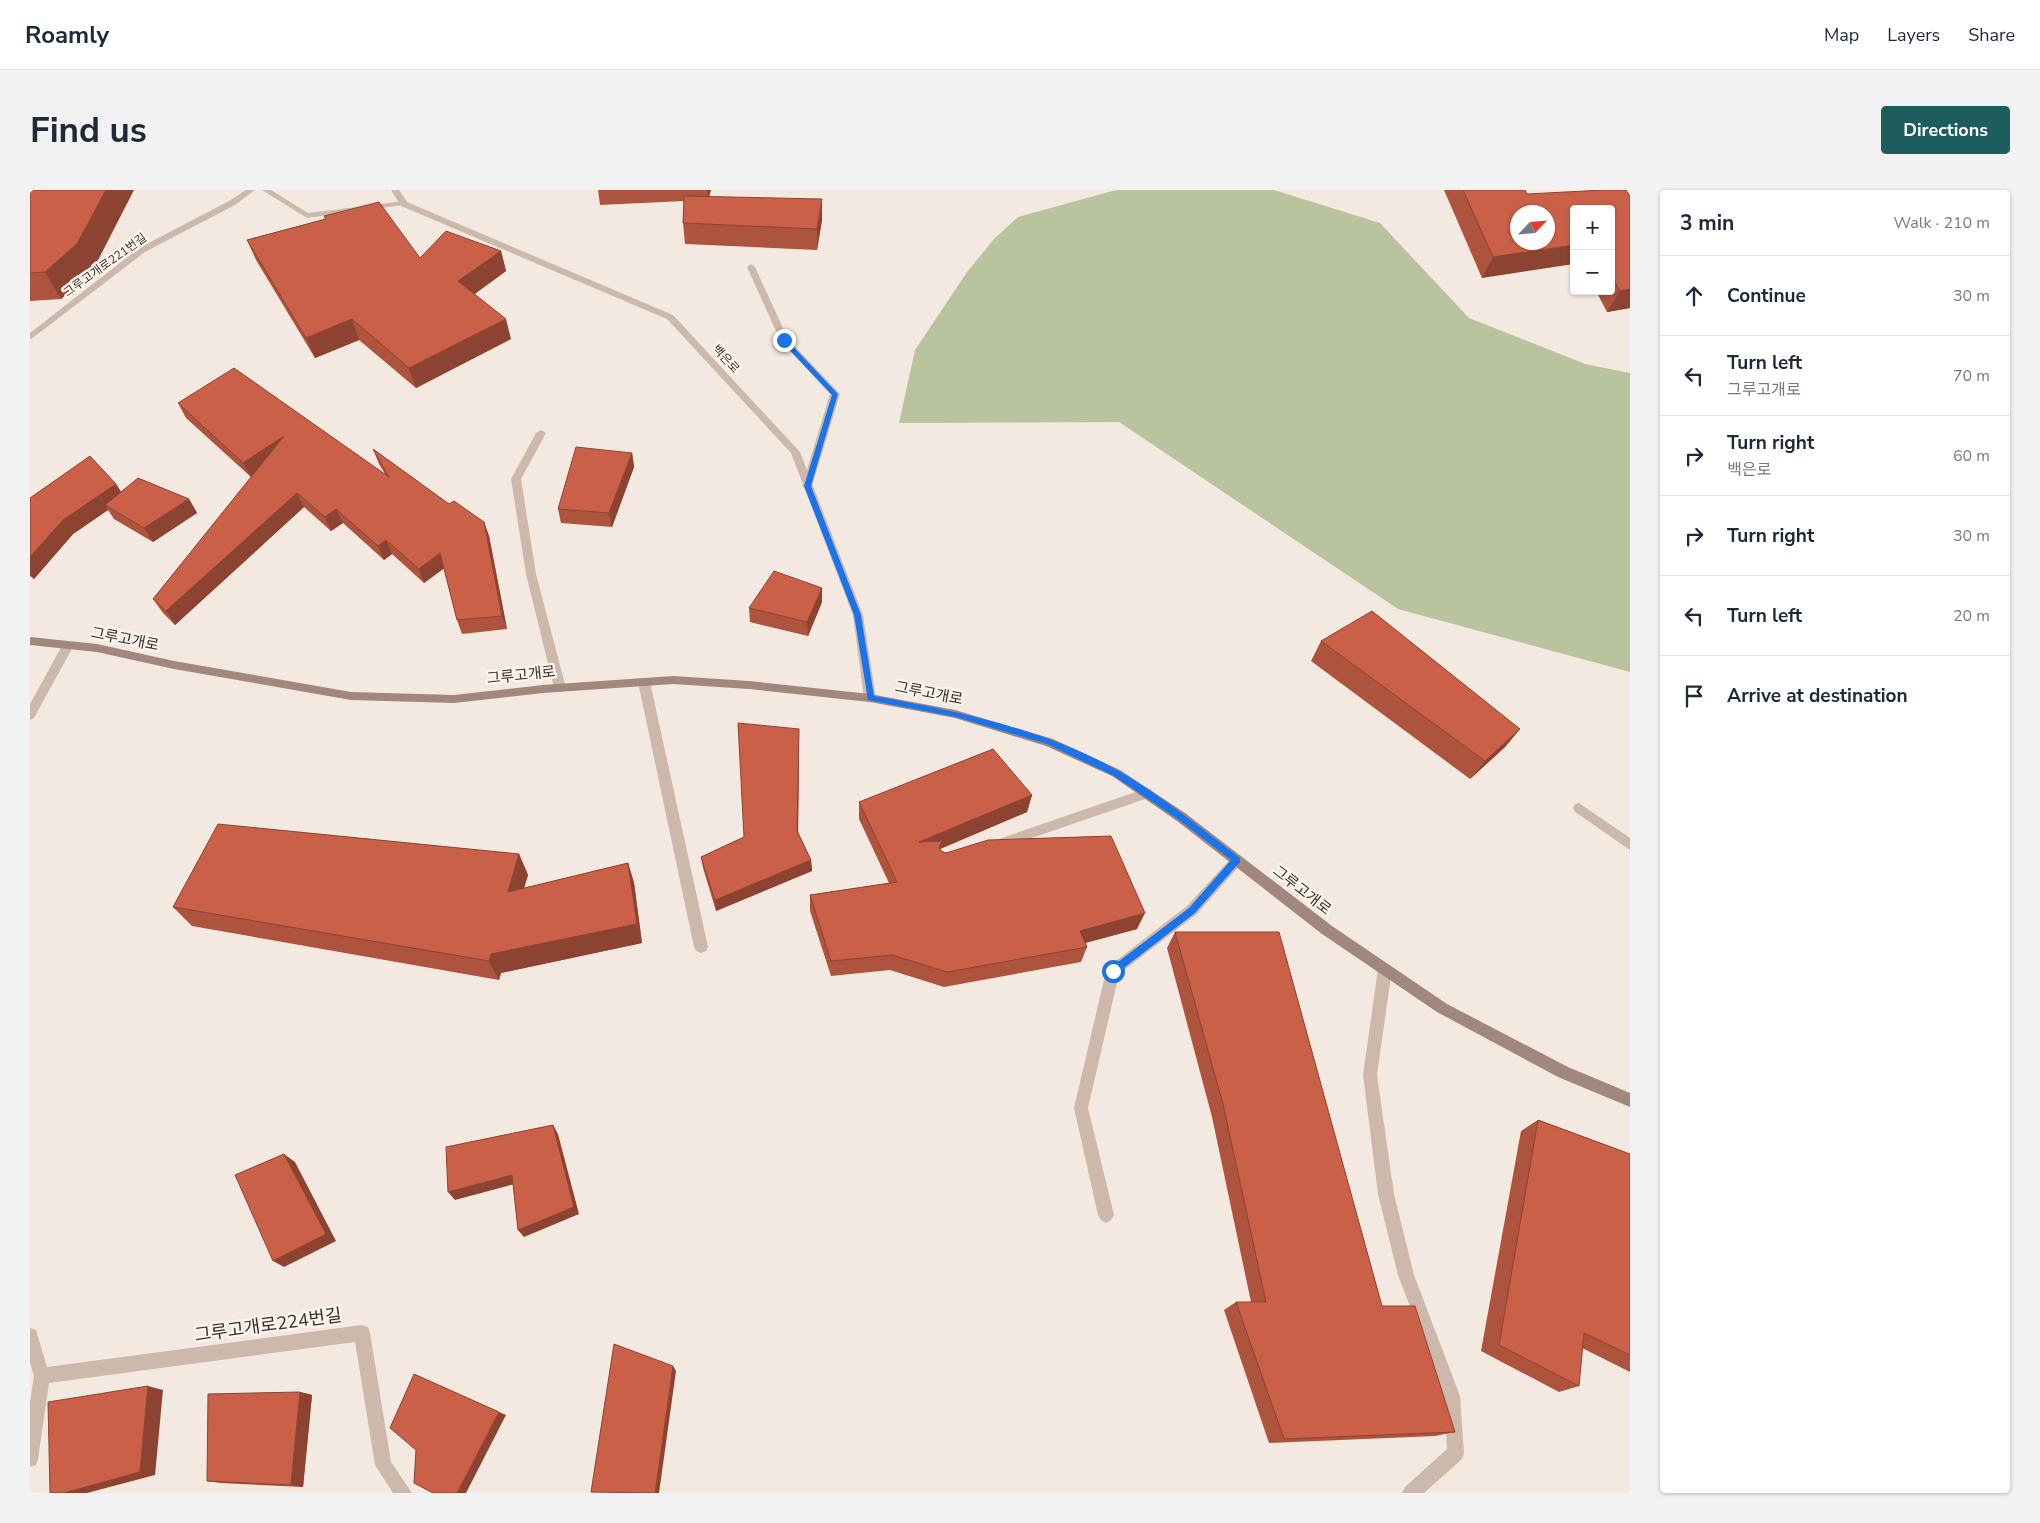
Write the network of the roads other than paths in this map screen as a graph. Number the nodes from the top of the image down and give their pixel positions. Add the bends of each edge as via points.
1 (251, 190) edge
2 (266, 190) edge
3 (395, 190) edge
4 (404, 203) junction
5 (751, 267) dead end
6 (30, 337) edge
7 (541, 433) dead end
8 (808, 486) junction
9 (30, 641) edge
10 (68, 645) junction
11 (644, 682) junction
12 (560, 688) junction
13 (870, 698) junction
14 (30, 715) edge
15 (1146, 794) junction
16 (1579, 808) dead end
17 (1630, 846) edge
18 (990, 847) edge
19 (1237, 860) junction
20 (701, 947) dead end
21 (1385, 970) junction
22 (1630, 1100) edge
23 (1106, 1216) dead end
24 (30, 1336) edge
25 (42, 1376) junction
26 (30, 1459) edge
27 (403, 1493) edge
28 (1411, 1493) edge

1 - 6 street, 그루고개로221번길 via 142,250
2 - 4 street via 307,216
3 - 4 street
4 - 8 street, 백은로 via 670,317 794,452
5 - 8 street via 784,340 835,394
7 - 12 street via 516,479 531,574
8 - 13 street, 백은로 via 858,615
9 - 10 street, 그루고개로
10 - 12 street, 그루고개로 via 350,696 454,698
10 - 14 street
11 - 12 street, 그루고개로
11 - 13 street, 그루고개로 via 673,680 749,685
11 - 20 street
13 - 15 street, 그루고개로 via 956,714 1049,742 1116,774
15 - 18 street
15 - 19 street, 그루고개로
16 - 17 street
19 - 21 street, 그루고개로
19 - 23 street via 1192,910 1113,971 1081,1108
21 - 22 street, 그루고개로 via 1442,1008 1563,1072
21 - 28 street via 1370,1075 1386,1194 1406,1275 1452,1396 1456,1454
24 - 25 street
25 - 26 street
25 - 27 street, 그루고개로224번길 via 362,1333 383,1465

